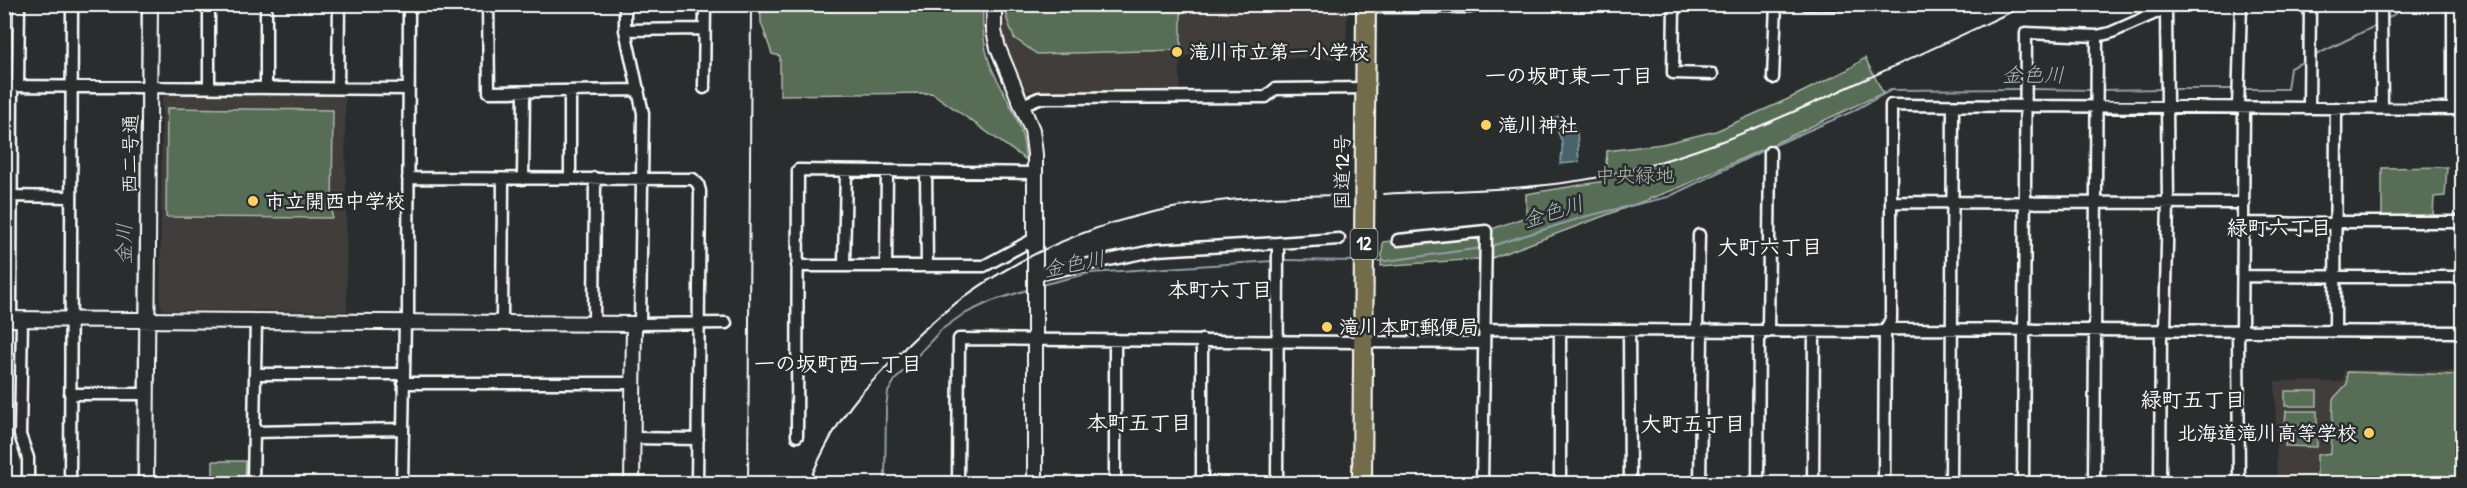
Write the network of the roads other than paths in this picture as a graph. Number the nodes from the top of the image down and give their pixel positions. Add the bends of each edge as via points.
1 (19, 4) edge
2 (72, 4) edge
3 (150, 4) edge
4 (209, 4) edge
5 (266, 4) edge
6 (339, 4) edge
7 (409, 4) edge
8 (488, 4) edge
9 (625, 4) edge
10 (705, 4) edge
11 (994, 4) edge
12 (1483, 4) edge
13 (1674, 4) edge
14 (1776, 4) edge
15 (1806, 4) edge
16 (1859, 4) edge
17 (2241, 4) edge
18 (2310, 4) edge
19 (2381, 4) edge
20 (2453, 4) edge
21 (1366, 6) edge
22 (2171, 7) edge
23 (704, 29) junction
24 (625, 30) junction
25 (2097, 36) junction
26 (1712, 74) dead end
27 (1773, 78) dead end
28 (11, 86) edge
29 (72, 86) junction
30 (209, 86) junction
31 (150, 87) junction
32 (266, 87) junction
33 (338, 87) junction
34 (704, 88) dead end
35 (1365, 88) junction
36 (409, 89) junction
37 (639, 90) junction
38 (570, 91) junction
39 (524, 92) junction
40 (1022, 105) junction
41 (1953, 106) junction
42 (2024, 106) junction
43 (2095, 106) junction
44 (2167, 107) junction
45 (2241, 108) junction
46 (2310, 108) junction
47 (2336, 108) junction
48 (2382, 108) junction
49 (2458, 109) edge
50 (1770, 152) dead end
51 (846, 171) junction
52 (887, 171) junction
53 (926, 172) junction
54 (1036, 173) junction
55 (408, 178) junction
56 (570, 178) junction
57 (595, 178) junction
58 (642, 178) junction
59 (502, 179) junction
60 (523, 179) junction
61 (7, 196) edge
62 (71, 197) junction
63 (2024, 201) junction
64 (1891, 202) junction
65 (1953, 202) junction
66 (2095, 203) junction
67 (2244, 203) junction
68 (2168, 204) junction
69 (2463, 222) edge
70 (2244, 223) junction
71 (2336, 223) junction
72 (1699, 235) dead end
73 (1036, 238) junction
74 (1339, 239) dead end
75 (1398, 240) dead end
76 (1278, 243) junction
77 (844, 265) junction
78 (886, 265) junction
79 (797, 266) junction
80 (927, 266) junction
81 (1036, 275) junction
82 (2243, 276) junction
83 (2336, 276) junction
84 (2463, 277) edge
85 (12, 320) edge
86 (70, 320) junction
87 (147, 320) junction
88 (256, 321) junction
89 (406, 322) junction
90 (502, 323) junction
91 (637, 323) junction
92 (699, 323) junction
93 (726, 323) dead end
94 (594, 324) junction
95 (1483, 329) junction
96 (1560, 330) junction
97 (1629, 330) junction
98 (1952, 330) junction
99 (2024, 330) junction
100 (1699, 331) junction
101 (1886, 331) junction
102 (2095, 331) junction
103 (2163, 331) junction
104 (2240, 331) junction
105 (2335, 331) junction
106 (1764, 332) junction
107 (1814, 332) junction
108 (2463, 332) edge
109 (1036, 340) junction
110 (1115, 340) junction
111 (1202, 340) junction
112 (1363, 341) junction
113 (1277, 342) junction
114 (1482, 344) junction
115 (255, 374) junction
116 (403, 378) junction
117 (633, 383) junction
118 (70, 394) junction
119 (147, 394) junction
120 (402, 429) junction
121 (254, 432) junction
122 (797, 436) dead end
123 (633, 438) junction
124 (698, 439) junction
125 (28, 483) edge
126 (70, 483) edge
127 (146, 483) edge
128 (253, 483) edge
129 (402, 483) edge
130 (632, 483) edge
131 (697, 483) edge
132 (958, 483) edge
133 (1035, 483) edge
134 (1115, 483) edge
135 (1202, 483) edge
136 (1277, 483) edge
137 (1362, 483) edge
138 (1482, 483) edge
139 (1560, 483) edge
140 (1630, 483) edge
141 (1700, 483) edge
142 (1758, 483) edge
143 (1813, 483) edge
144 (1884, 483) edge
145 (1951, 483) edge
146 (2023, 483) edge
147 (2094, 483) edge
148 (2160, 483) edge
149 (2239, 483) edge

1 - 28 street
2 - 29 street
3 - 31 street, 西二号通
4 - 30 street
5 - 32 street
6 - 33 street
7 - 36 street
8 - 39 street via 489,92
9 - 24 street
10 - 23 street
11 - 40 street via 998,48
12 - 21 street via 1470,8
13 - 26 street via 1673,73
14 - 27 street
15 - 16 street
17 - 45 street
18 - 46 street
19 - 48 street
20 - 49 street
21 - 35 highway, 国道12号 / 12
22 - 25 street
22 - 44 street
23 - 24 street
23 - 34 street
24 - 37 street
25 - 42 street via 2026,33
25 - 43 street
28 - 29 street
28 - 61 street
29 - 31 street
29 - 62 street
30 - 31 street
30 - 32 street
31 - 87 street, 西二号通
32 - 33 street
33 - 36 street
35 - 40 street via 1275,89 1266,97 1039,99
35 - 112 highway, 国道12号 / 12
36 - 55 street
37 - 38 street
37 - 58 street via 643,113
38 - 39 street
38 - 56 street
39 - 60 street
40 - 54 street via 1032,130
41 - 42 street
41 - 64 street via 1891,105
41 - 65 street
42 - 43 street
42 - 63 street
43 - 44 street
43 - 66 street
44 - 45 street
44 - 68 street
45 - 46 street
45 - 67 street
46 - 47 street
47 - 48 street
47 - 71 street
48 - 49 street
50 - 106 street
51 - 52 street
51 - 77 street
51 - 79 street via 798,170
52 - 53 street
52 - 78 street
53 - 54 street
53 - 80 street
54 - 73 street
55 - 59 street
55 - 89 street
56 - 57 street
56 - 60 street
57 - 58 street
57 - 94 street
58 - 91 street
58 - 92 street via 693,179 698,184
59 - 60 street
59 - 90 street
61 - 62 street
61 - 85 street
62 - 86 street
63 - 65 street
63 - 66 street
63 - 99 street
64 - 65 street
64 - 101 street via 1890,319
65 - 98 street
66 - 68 street
66 - 102 street
67 - 68 street
67 - 70 street
68 - 103 street
69 - 71 street
70 - 71 street
70 - 82 street
71 - 83 street
72 - 100 street
73 - 80 street via 984,266
73 - 81 street
74 - 76 street
75 - 95 street via 1486,231
76 - 81 street via 1157,250
76 - 113 street
77 - 78 street
77 - 79 street
78 - 80 street
79 - 122 street
81 - 109 street
82 - 83 street
82 - 104 street
83 - 84 street
83 - 105 street
85 - 86 street
85 - 125 street via 20,435 28,458
86 - 87 street
86 - 118 street
87 - 88 street
87 - 119 street, 西二号通
88 - 89 street
88 - 115 street
89 - 90 street
89 - 116 street
90 - 94 street
91 - 92 street
91 - 94 street
91 - 117 street
92 - 93 street
92 - 124 street
95 - 96 street
95 - 114 street
96 - 97 street
96 - 139 street
97 - 100 street
97 - 140 street
98 - 99 street
98 - 101 street
98 - 145 street
99 - 102 street
99 - 146 street
100 - 106 street
100 - 141 street
101 - 107 street
101 - 144 street
102 - 103 street
102 - 147 street
103 - 104 street
103 - 148 street
104 - 105 street
104 - 149 street
105 - 108 street
106 - 107 street
106 - 142 street
107 - 143 street
109 - 110 street
109 - 132 street via 959,339
109 - 133 street
110 - 111 street
110 - 134 street
111 - 113 street
111 - 135 street
112 - 113 street
112 - 114 street
112 - 137 highway, 国道12号 / 12
113 - 136 street
114 - 138 street
115 - 116 street
115 - 121 street
116 - 117 street
116 - 120 street
117 - 123 street
118 - 119 street
118 - 126 street
119 - 127 street, 西二号通
120 - 121 street
120 - 129 street
121 - 128 street
123 - 124 street
123 - 130 street
124 - 131 street

